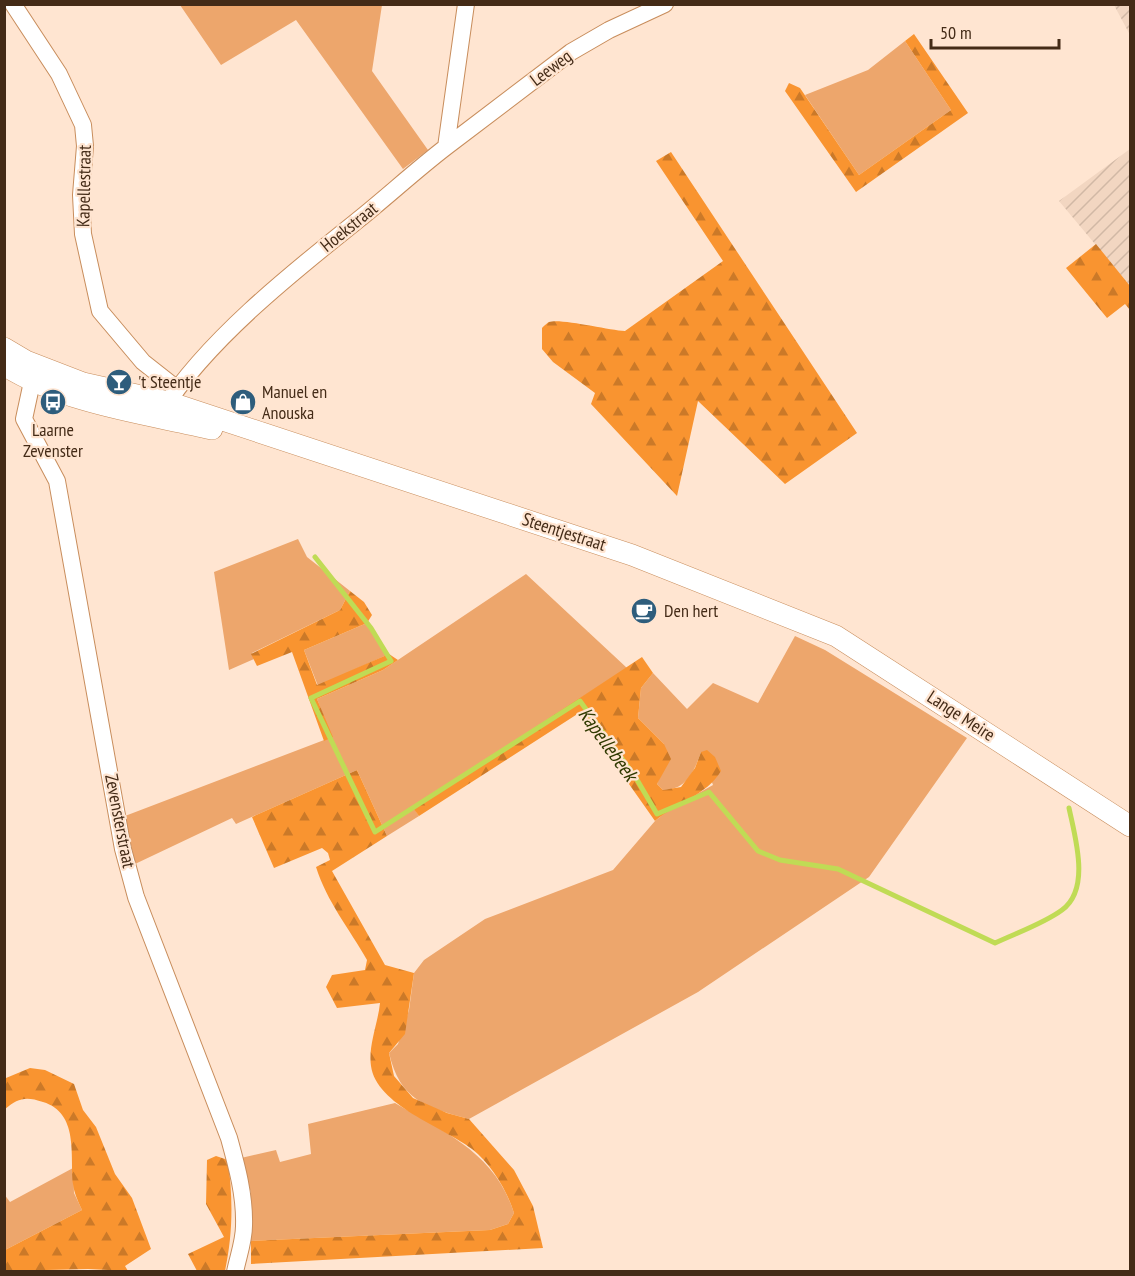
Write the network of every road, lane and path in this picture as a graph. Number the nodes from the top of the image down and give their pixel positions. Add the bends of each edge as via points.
1 (13, 4) edge
2 (466, 4) edge
3 (665, 4) edge
4 (446, 147) junction
5 (4, 348) edge
6 (4, 365) edge
7 (33, 373) junction
8 (168, 402) junction
9 (786, 614) joint
10 (1131, 826) edge
11 (235, 1272) edge

1 - 8 street, Kapellestraat via 59,74 83,125 82,234 100,311 143,362
2 - 4 street
3 - 4 street, Leeweg via 571,52
4 - 8 street, Hoekstraat via 286,278
5 - 7 street, Steentjestraat
6 - 7 street, Steentjestraat
7 - 8 street, Steentjestraat via 78,398
7 - 11 street, Zevensterstraat via 24,418 57,482 123,849 136,897 237,1166 244,1228
8 - 9 street, Steentjestraat via 632,555
9 - 10 street, Lange Meire via 836,636

